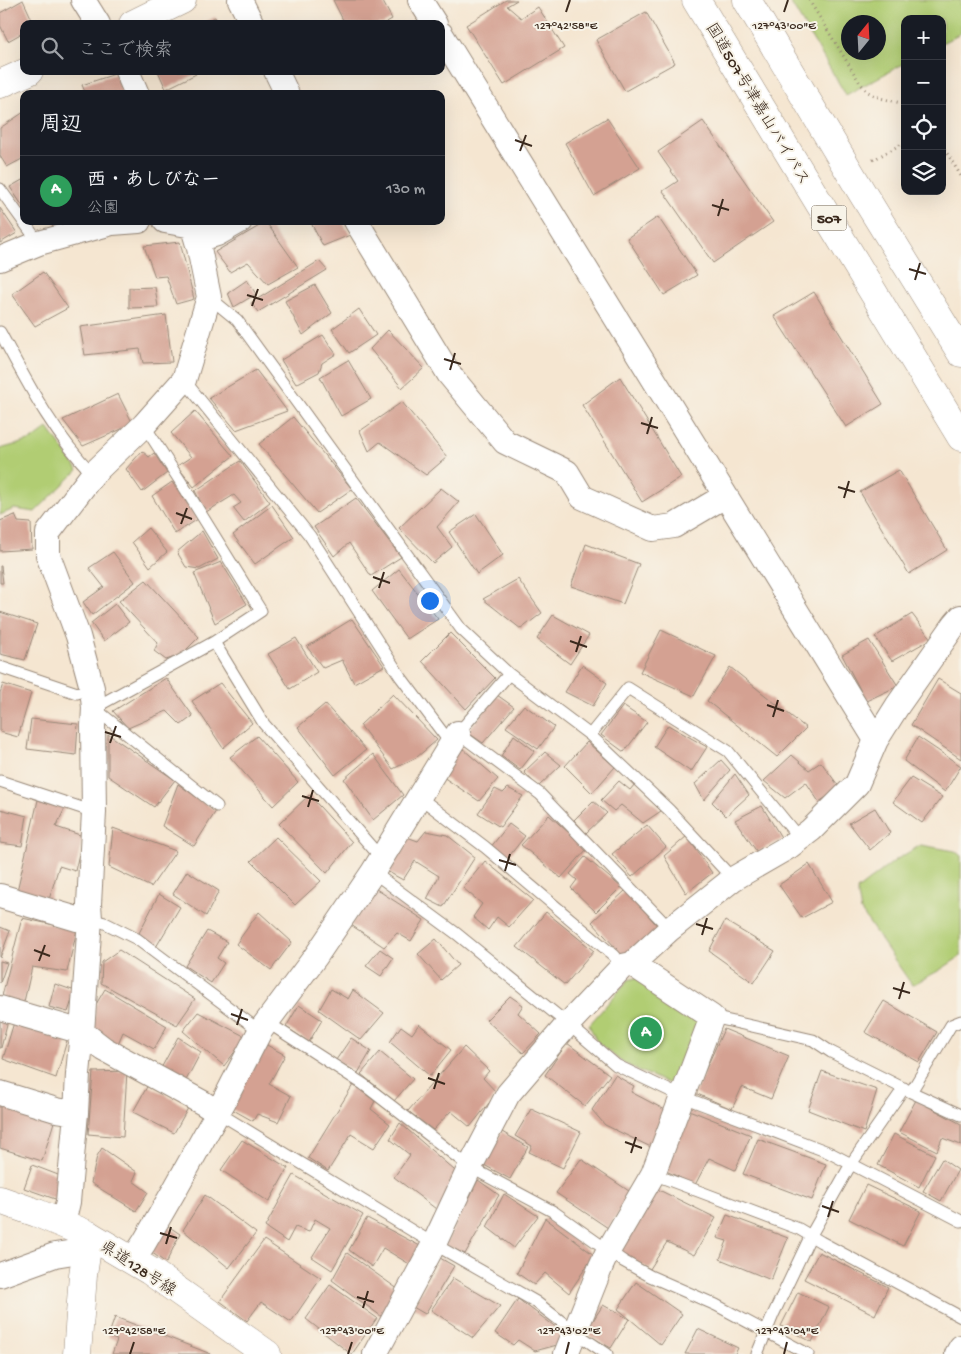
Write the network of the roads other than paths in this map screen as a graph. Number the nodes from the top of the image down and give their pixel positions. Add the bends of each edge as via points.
1 (83, 0) edge
2 (182, 0) edge
3 (240, 0) edge
4 (420, 0) edge
5 (696, 0) edge
6 (747, 0) edge
7 (96, 20) edge
8 (141, 20) edge
9 (250, 20) edge
10 (432, 20) edge
11 (445, 41) edge
12 (20, 75) edge
13 (129, 75) edge
14 (278, 75) edge
15 (0, 84) edge
16 (135, 90) edge
17 (285, 90) edge
18 (0, 189) edge
19 (20, 217) edge
20 (26, 225) edge
21 (105, 225) edge
22 (192, 225) edge
23 (193, 225) edge
24 (233, 225) edge
25 (358, 225) edge
26 (39, 243) junction
27 (0, 259) edge
28 (209, 297) junction
29 (0, 332) edge
30 (961, 353) edge
31 (184, 380) junction
32 (144, 425) junction
33 (961, 437) edge
34 (93, 474) junction
35 (725, 496) junction
36 (961, 617) edge
37 (214, 642) junction
38 (0, 667) edge
39 (509, 674) junction
40 (93, 698) junction
41 (590, 735) junction
42 (455, 738) junction
43 (876, 740) junction
44 (0, 781) edge
45 (418, 797) junction
46 (217, 806) dead end
47 (94, 812) junction
48 (799, 838) junction
49 (378, 865) junction
50 (733, 879) junction
51 (0, 896) edge
52 (90, 919) junction
53 (670, 928) junction
54 (628, 965) junction
55 (0, 1008) edge
56 (712, 1016) junction
57 (961, 1021) edge
58 (568, 1024) junction
59 (263, 1026) junction
60 (82, 1032) junction
61 (907, 1090) junction
62 (0, 1093) edge
63 (683, 1097) junction
64 (217, 1112) junction
65 (76, 1113) junction
66 (961, 1114) edge
67 (851, 1164) junction
68 (470, 1167) junction
69 (653, 1174) junction
70 (0, 1200) edge
71 (961, 1221) edge
72 (63, 1223) junction
73 (810, 1235) junction
74 (88, 1242) junction
75 (434, 1244) junction
76 (608, 1251) junction
77 (132, 1261) junction
78 (0, 1275) edge
79 (961, 1317) edge
80 (767, 1331) junction
81 (571, 1343) edge
82 (961, 1347) edge
83 (77, 1354) edge
84 (266, 1354) edge
85 (375, 1354) edge
86 (608, 1354) edge
87 (757, 1354) edge
88 (808, 1354) edge
89 (957, 1354) edge

1 - 7 street
2 - 8 main road
3 - 9 street
4 - 10 street
5 - 33 main road, 国道507号津嘉山バイパス / 507
6 - 30 main road, 507
11 - 35 street
12 - 15 main road
13 - 16 street
14 - 17 street
18 - 19 lane
20 - 26 lane
21 - 26 street
22 - 28 street
23 - 24 street via 207,237
25 - 35 street via 449,374 505,442 567,472 582,496 654,529 674,526
26 - 27 street
28 - 31 street
28 - 39 lane via 237,320 461,629
29 - 34 lane via 48,418
31 - 32 street
31 - 42 lane via 310,536 400,676
32 - 34 street
32 - 37 lane via 261,611
34 - 40 street via 48,533 48,555 78,636
35 - 43 street
36 - 43 street
37 - 40 lane
37 - 49 lane via 264,724
38 - 40 lane
39 - 41 lane
39 - 42 lane
40 - 46 lane
40 - 47 street
41 - 48 lane via 628,688 728,751
41 - 50 lane via 669,810
42 - 45 street
42 - 53 lane via 540,794
43 - 48 street via 857,784
44 - 47 lane
45 - 49 street
45 - 54 lane via 485,847
47 - 52 street
48 - 50 street
49 - 58 lane
49 - 59 street
50 - 53 street
51 - 52 street via 77,919
52 - 59 lane via 137,939
52 - 60 street
53 - 54 street
54 - 56 street
54 - 58 street
55 - 60 street
56 - 61 lane via 813,1040
56 - 63 street
57 - 61 lane via 951,1025
58 - 63 lane via 616,1065
58 - 68 street via 508,1094
59 - 64 street
59 - 68 lane via 362,1084
60 - 64 street via 104,1049
60 - 65 street
61 - 66 lane
61 - 67 lane
62 - 65 street
63 - 67 lane via 828,1152
63 - 69 street
64 - 75 lane
64 - 77 street
65 - 72 street via 68,1202
67 - 71 lane
67 - 73 lane
68 - 75 street
68 - 76 lane via 554,1212
69 - 73 lane
69 - 76 street
70 - 72 main road, 県道128号線
72 - 74 main road, 県道128号線
73 - 79 lane
73 - 80 lane
74 - 77 main road, 県道128号線
74 - 78 street
74 - 83 main road
75 - 81 lane via 536,1302
75 - 85 street
76 - 80 lane via 650,1276
76 - 81 street
77 - 84 main road, 県道128号線
80 - 87 lane
80 - 88 lane
81 - 86 lane
82 - 89 street

